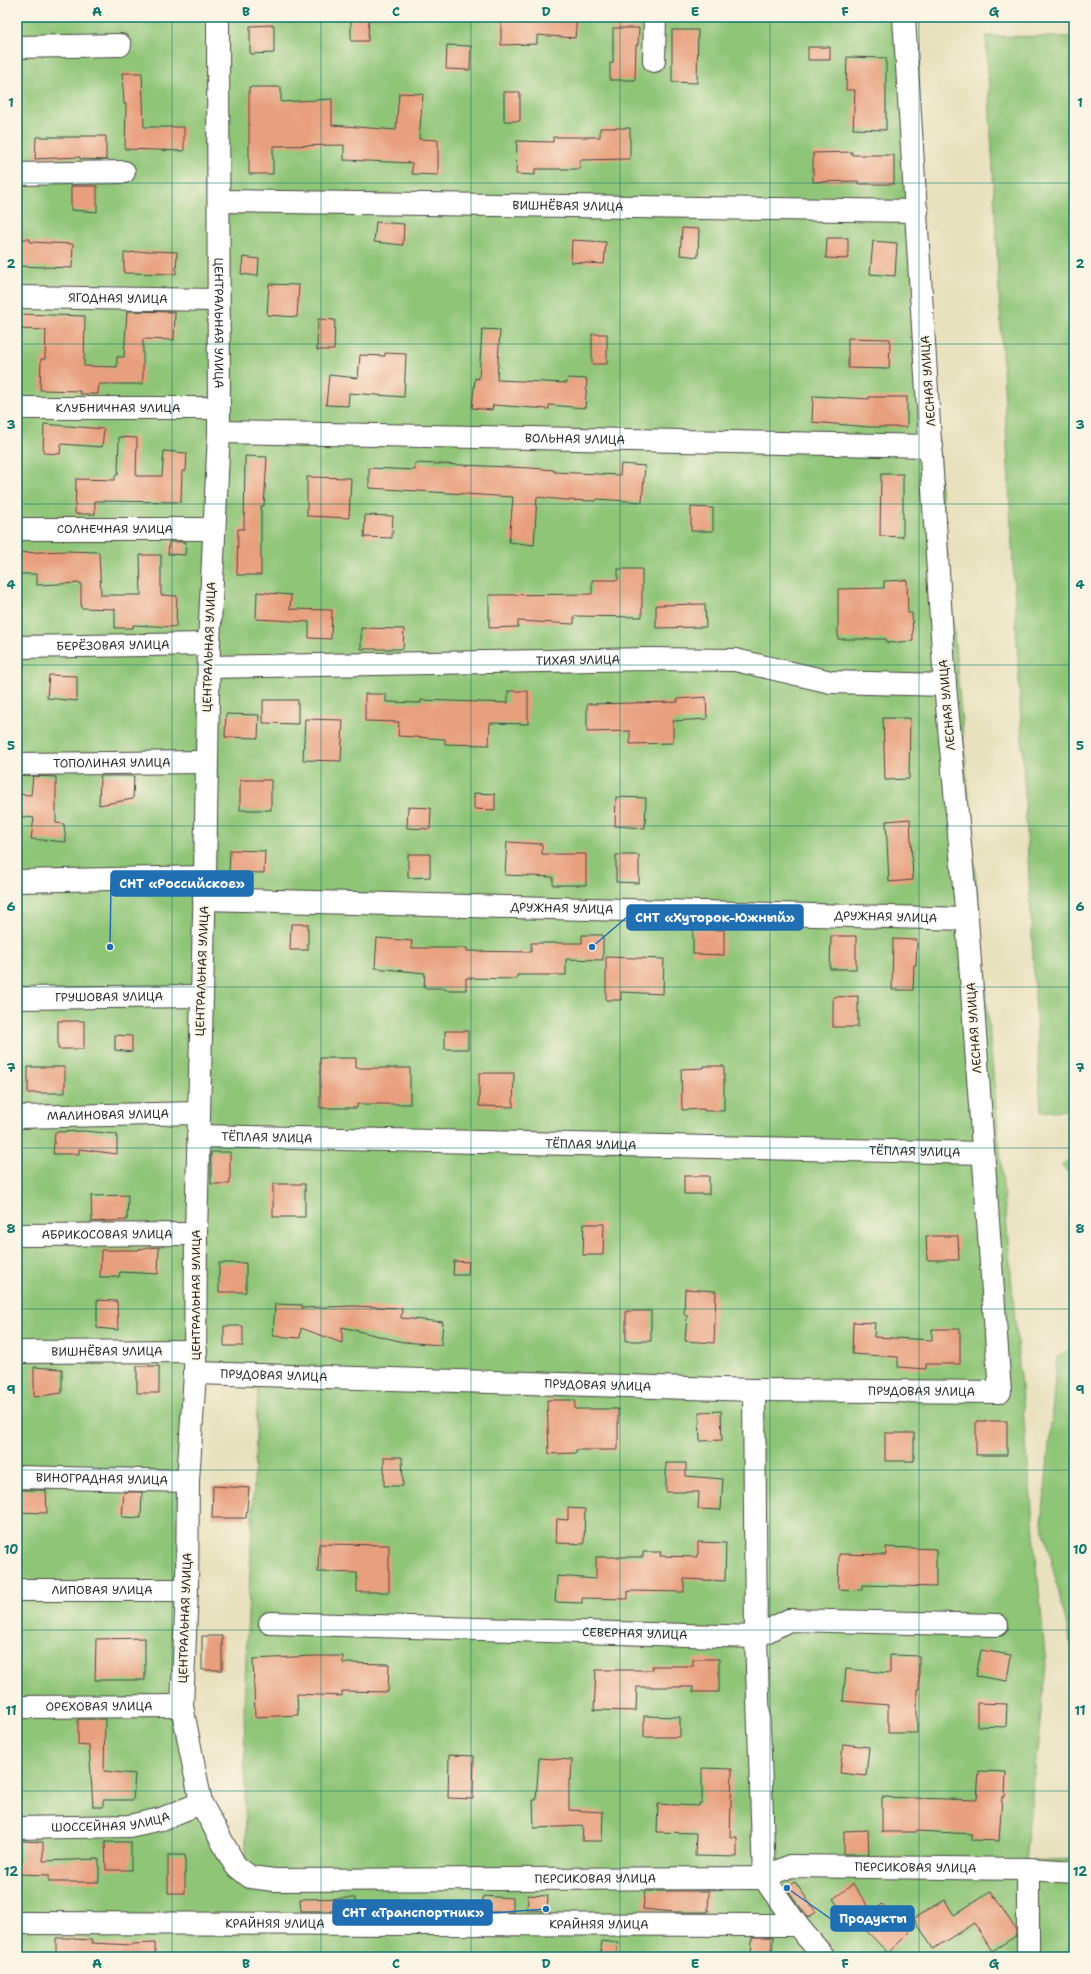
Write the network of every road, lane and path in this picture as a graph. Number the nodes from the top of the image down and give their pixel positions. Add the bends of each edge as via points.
1 (218, 17) edge
2 (655, 17) edge
3 (904, 17) edge
4 (120, 45) dead end
5 (17, 47) edge
6 (654, 60) dead end
7 (124, 172) dead end
8 (17, 174) edge
9 (219, 201) junction
10 (917, 211) junction
11 (17, 297) edge
12 (218, 300) junction
13 (17, 408) edge
14 (219, 408) junction
15 (219, 432) junction
16 (932, 446) junction
17 (17, 529) edge
18 (213, 529) junction
19 (209, 644) junction
20 (17, 647) edge
21 (209, 667) junction
22 (945, 685) junction
23 (206, 762) junction
24 (17, 764) edge
25 (205, 877) junction
26 (17, 881) edge
27 (204, 899) junction
28 (967, 919) junction
29 (201, 996) junction
30 (17, 998) edge
31 (199, 1113) junction
32 (17, 1117) edge
33 (198, 1136) junction
34 (983, 1153) junction
35 (196, 1234) junction
36 (17, 1235) edge
37 (196, 1351) junction
38 (17, 1352) edge
39 (196, 1373) junction
40 (754, 1390) junction
41 (1000, 1392) joint
42 (17, 1477) edge
43 (188, 1480) junction
44 (17, 1590) edge
45 (187, 1590) junction
46 (270, 1623) dead end
47 (997, 1625) dead end
48 (756, 1636) junction
49 (182, 1706) junction
50 (17, 1707) edge
51 (201, 1802) junction
52 (17, 1828) edge
53 (1028, 1869) junction
54 (1074, 1872) edge
55 (764, 1878) junction
56 (17, 1922) edge
57 (797, 1925) junction
58 (824, 1957) edge
59 (1028, 1957) edge

1 - 9 street, ЦЕНТРАЛЬНАЯ УЛИЦА
2 - 6 street
3 - 10 street, ЛЕСНАЯ УЛИЦА
4 - 5 street
7 - 8 street
9 - 10 street, ВИШНЁВАЯ УЛИЦА
9 - 12 street, ЦЕНТРАЛЬНАЯ УЛИЦА
10 - 16 street, ЛЕСНАЯ УЛИЦА
11 - 12 street, ЯГОДНАЯ УЛИЦА
12 - 14 street, ЦЕНТРАЛЬНАЯ УЛИЦА
13 - 14 street, КЛУБНИЧНАЯ УЛИЦА
14 - 15 street, ЦЕНТРАЛЬНАЯ УЛИЦА
15 - 16 street, ВОЛЬНАЯ УЛИЦА
15 - 18 street, ЦЕНТРАЛЬНАЯ УЛИЦА
16 - 22 street, ЛЕСНАЯ УЛИЦА
17 - 18 street, СОЛНЕЧНАЯ УЛИЦА
18 - 19 street, ЦЕНТРАЛЬНАЯ УЛИЦА
19 - 20 street, БЕРЁЗОВАЯ УЛИЦА
19 - 21 street, ЦЕНТРАЛЬНАЯ УЛИЦА
21 - 22 street, ТИХАЯ УЛИЦА via 648,659 735,660 831,682
21 - 23 street, ЦЕНТРАЛЬНАЯ УЛИЦА
22 - 28 street, ЛЕСНАЯ УЛИЦА
23 - 24 street, ТОПОЛИНАЯ УЛИЦА
23 - 25 street, ЦЕНТРАЛЬНАЯ УЛИЦА
25 - 26 street
25 - 27 street, ЦЕНТРАЛЬНАЯ УЛИЦА
27 - 28 street, ДРУЖНАЯ УЛИЦА
27 - 29 street, ЦЕНТРАЛЬНАЯ УЛИЦА
28 - 34 street, ЛЕСНАЯ УЛИЦА
29 - 30 street, ГРУШОВАЯ УЛИЦА
29 - 31 street, ЦЕНТРАЛЬНАЯ УЛИЦА
31 - 32 street, МАЛИНОВАЯ УЛИЦА
31 - 33 street, ЦЕНТРАЛЬНАЯ УЛИЦА
33 - 34 street, ТЁПЛАЯ УЛИЦА
33 - 35 street, ЦЕНТРАЛЬНАЯ УЛИЦА
34 - 41 street, ЛЕСНАЯ УЛИЦА
35 - 36 street, АБРИКОСОВАЯ УЛИЦА
35 - 37 street, ЦЕНТРАЛЬНАЯ УЛИЦА
37 - 38 street, ВИШНЁВАЯ УЛИЦА
37 - 39 street, ЦЕНТРАЛЬНАЯ УЛИЦА
39 - 40 street, ПРУДОВАЯ УЛИЦА
39 - 43 street, ЦЕНТРАЛЬНАЯ УЛИЦА
40 - 41 street, ПРУДОВАЯ УЛИЦА
40 - 48 street
42 - 43 street, ВИНОГРАДНАЯ УЛИЦА
43 - 45 street, ЦЕНТРАЛЬНАЯ УЛИЦА
44 - 45 street, ЛИПОВАЯ УЛИЦА
45 - 49 street, ЦЕНТРАЛЬНАЯ УЛИЦА
46 - 48 street, СЕВЕРНАЯ УЛИЦА
47 - 48 street, СЕВЕРНАЯ УЛИЦА via 789,1620
48 - 55 street
49 - 50 street, ОРЕХОВАЯ УЛИЦА
49 - 51 street, ЦЕНТРАЛЬНАЯ УЛИЦА
51 - 52 street, ШОССЕЙНАЯ УЛИЦА via 161,1819 129,1826
51 - 55 street, ПЕРСИКОВАЯ УЛИЦА via 235,1865 250,1877 274,1880
53 - 54 street, ПЕРСИКОВАЯ УЛИЦА
53 - 55 street, ПЕРСИКОВАЯ УЛИЦА via 790,1866
53 - 59 street
55 - 57 street
56 - 57 street, КРАЙНЯЯ УЛИЦА
57 - 58 street

